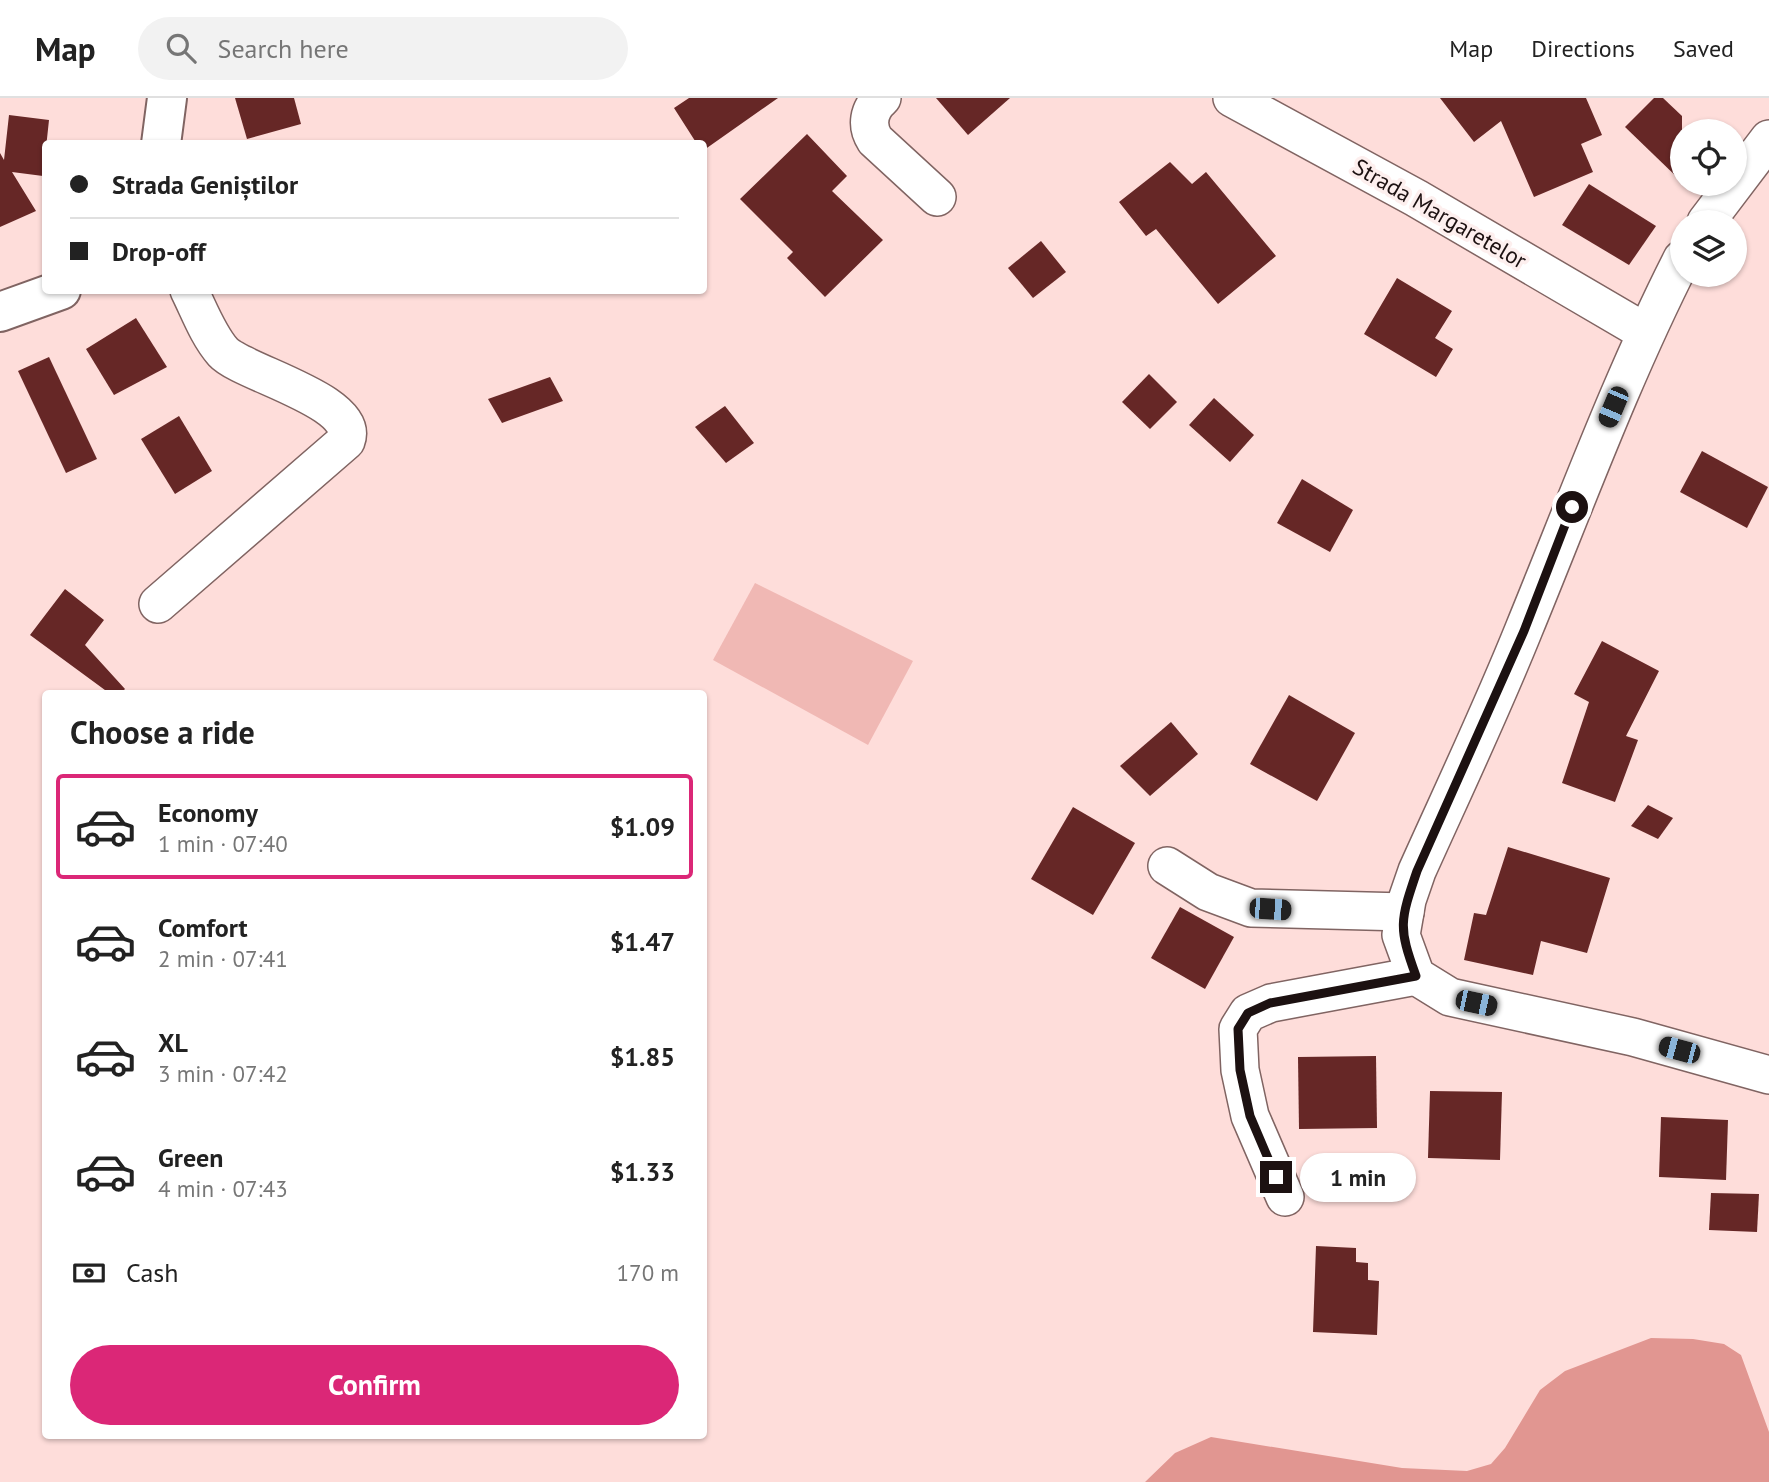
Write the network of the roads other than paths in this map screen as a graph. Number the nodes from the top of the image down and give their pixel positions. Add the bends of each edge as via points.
1 (167, 98) edge
2 (882, 98) edge
3 (1232, 98) edge
4 (1769, 139) edge
5 (162, 140) edge
6 (937, 197) dead end
7 (1715, 210) edge
8 (1670, 283) edge
9 (50, 294) edge
10 (191, 294) edge
11 (0, 312) edge
12 (1645, 332) junction
13 (158, 604) dead end
14 (1167, 866) dead end
15 (1405, 912) junction
16 (1416, 976) junction
17 (1769, 1075) edge
18 (1285, 1197) dead end

1 - 5 street
2 - 6 street via 870,114 869,130
3 - 12 street, Strada Margaretelor via 1416,198
4 - 7 street
8 - 12 street
9 - 11 street
10 - 13 street via 223,353 295,387 345,422 348,433
12 - 15 street via 1524,631 1417,871
14 - 15 street via 1208,892 1251,908
15 - 16 street via 1401,935
16 - 17 street via 1450,997 1633,1037
16 - 18 street via 1270,1003 1248,1013 1238,1029 1240,1070 1250,1116

